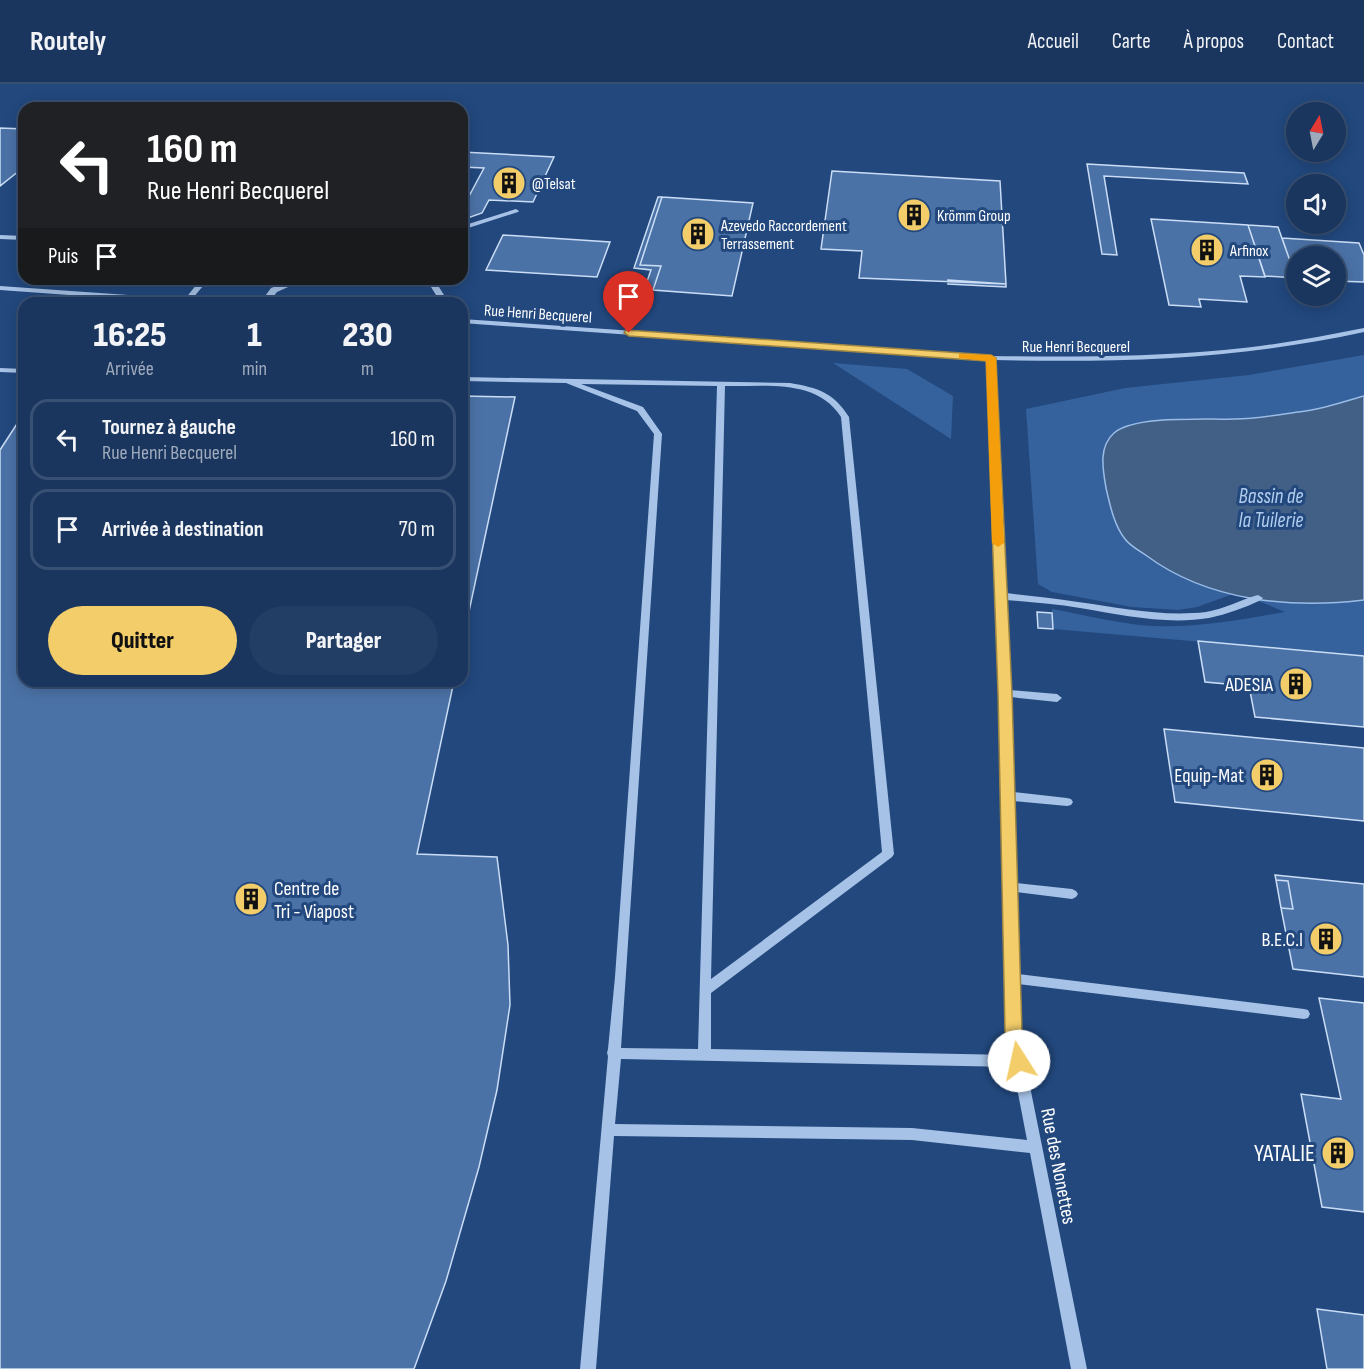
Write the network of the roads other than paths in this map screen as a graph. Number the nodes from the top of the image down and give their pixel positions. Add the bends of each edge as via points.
1 (516, 211) dead end
2 (468, 226) edge
3 (0, 237) edge
4 (18, 238) edge
5 (200, 285) edge
6 (286, 285) edge
7 (0, 288) edge
8 (129, 297) edge
9 (190, 297) edge
10 (269, 297) edge
11 (468, 321) edge
12 (1364, 330) edge
13 (991, 358) junction
14 (0, 370) edge
15 (18, 371) edge
16 (468, 379) edge
17 (567, 381) junction
18 (721, 383) junction
19 (1001, 596) junction
20 (1258, 598) dead end
21 (1005, 693) junction
22 (1057, 698) dead end
23 (1008, 796) junction
24 (1067, 802) dead end
25 (1010, 887) junction
26 (1072, 894) dead end
27 (1012, 978) junction
28 (705, 991) junction
29 (1304, 1014) dead end
30 (613, 1053) junction
31 (704, 1056) junction
32 (1019, 1061) junction
33 (607, 1130) junction
34 (1036, 1147) junction
35 (588, 1369) edge
36 (1079, 1369) edge

1 - 2 street
3 - 4 street
5 - 9 street
6 - 10 street
7 - 8 street
11 - 13 street, Rue Henri Becquerel
12 - 13 street, Rue Henri Becquerel via 1313,342 1145,360
13 - 19 street, Rue des Nonettes
14 - 15 street
16 - 17 street
17 - 18 street
17 - 30 street via 640,409 658,434
18 - 28 street
18 - 28 street via 790,385 816,390 837,402 845,417 888,854
19 - 20 street via 1162,618 1235,609
19 - 21 street, Rue des Nonettes
21 - 22 street
21 - 23 street, Rue des Nonettes
23 - 24 street
23 - 25 street, Rue des Nonettes
25 - 26 street
25 - 27 street, Rue des Nonettes
27 - 29 street
27 - 32 street, Rue des Nonettes via 1013,1032
28 - 31 street
30 - 31 street
30 - 33 street
31 - 32 street
32 - 34 street, Rue des Nonettes
33 - 34 street via 912,1134
33 - 35 street
34 - 36 street, Rue des Nonettes

